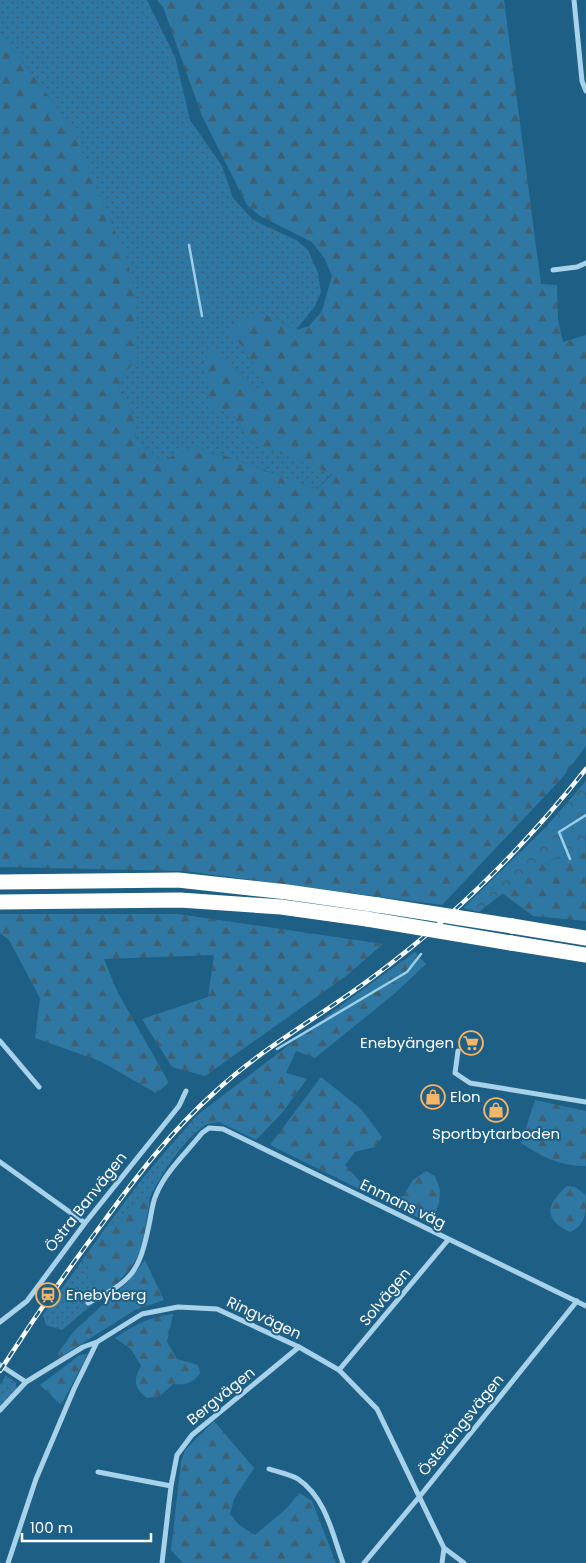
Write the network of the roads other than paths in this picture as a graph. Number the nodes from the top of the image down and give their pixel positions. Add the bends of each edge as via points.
1 (574, 0) edge
2 (586, 91) edge
3 (586, 263) edge
4 (553, 270) dead end
5 (0, 882) edge
6 (0, 902) edge
7 (586, 938) edge
8 (586, 955) edge
9 (0, 1041) edge
10 (458, 1051) dead end
11 (39, 1087) dead end
12 (186, 1091) dead end
13 (586, 1102) edge
14 (0, 1162) edge
15 (85, 1223) junction
16 (448, 1240) junction
17 (577, 1301) junction
18 (88, 1303) dead end
19 (586, 1306) edge
20 (0, 1322) edge
21 (98, 1342) junction
22 (299, 1347) junction
23 (0, 1365) edge
24 (339, 1370) junction
25 (26, 1382) junction
26 (0, 1410) edge
27 (269, 1469) dead end
28 (98, 1472) dead end
29 (171, 1486) junction
30 (420, 1496) junction
31 (444, 1548) junction
32 (8, 1563) edge
33 (162, 1563) edge
34 (343, 1563) edge
35 (364, 1563) edge
36 (442, 1563) edge
37 (464, 1563) edge

1 - 2 street via 582,80
3 - 4 street
5 - 7 highway, bridge via 178,880 287,892
6 - 8 highway, bridge via 180,900 281,907
9 - 11 street
10 - 13 street via 455,1073 470,1083
12 - 15 street, Östra Banvägen via 179,1106
14 - 15 street
15 - 20 street, Östra Banvägen via 27,1301
16 - 17 street, Enmans väg
16 - 18 street, Enmans väg via 222,1128 209,1128 155,1195 142,1257 136,1268 114,1290
16 - 24 street, Solvägen
17 - 19 street, Enmans väg
17 - 30 street, Österängsvägen
21 - 22 street, Ringvägen via 142,1314 178,1307 217,1309
21 - 25 street, Ringvägen via 83,1347
21 - 32 street via 40,1470
22 - 24 street, Ringvägen
22 - 29 street, Bergvägen via 192,1435 178,1455
23 - 25 street
24 - 30 street, Ringvägen via 377,1408
25 - 26 street, Ringvägen
27 - 34 street via 297,1478 314,1493 325,1512
28 - 29 street
29 - 33 street, Bergvägen
30 - 31 street, Ringvägen
30 - 35 street, Österängsvägen
31 - 36 street
31 - 37 street, Ringvägen

